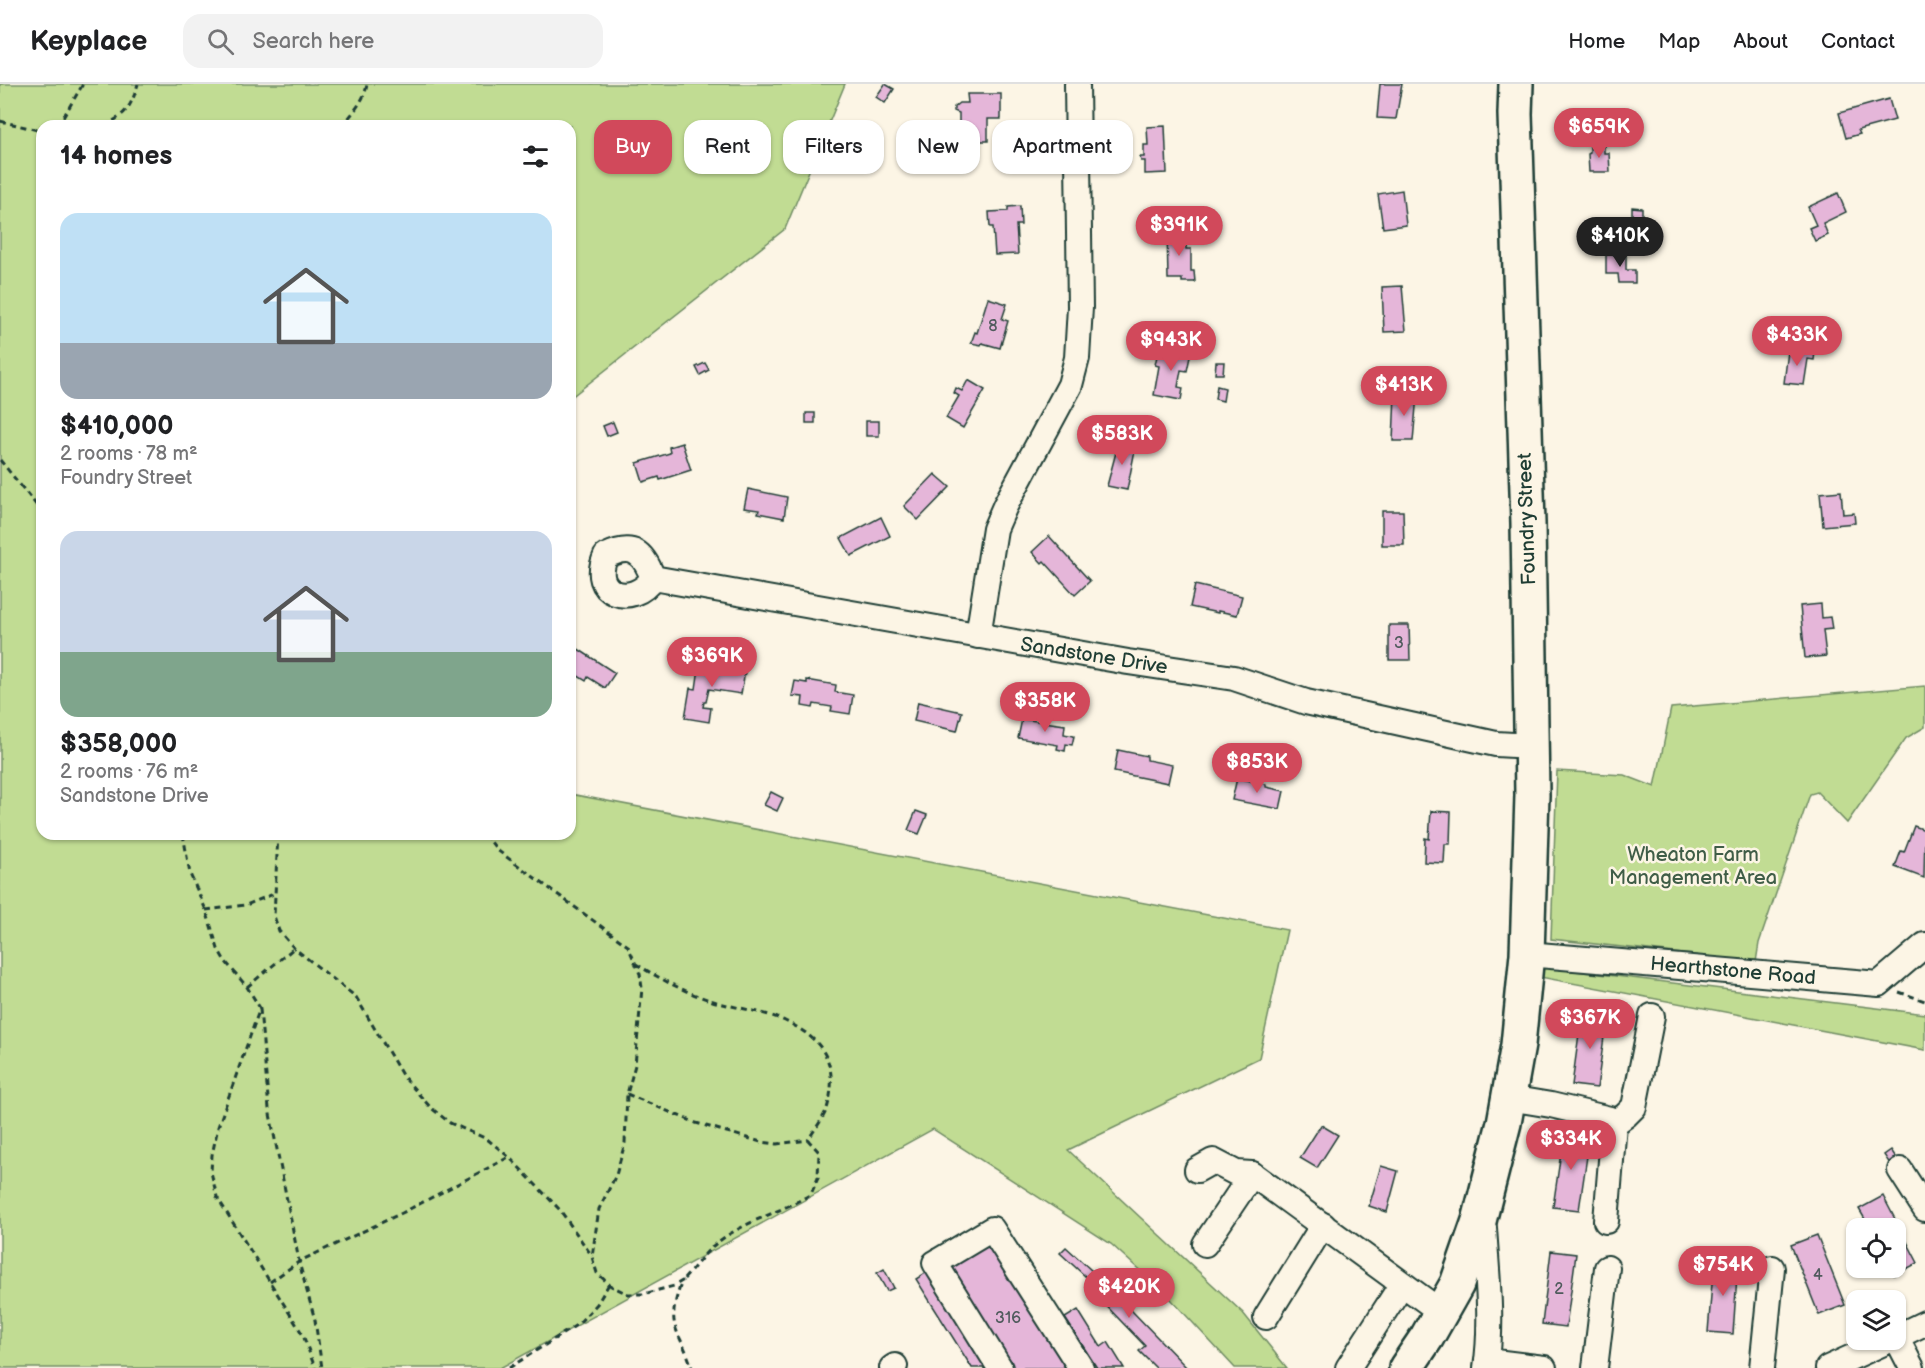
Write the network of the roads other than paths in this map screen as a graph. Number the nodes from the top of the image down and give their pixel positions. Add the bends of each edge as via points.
1 (1077, 84) edge
2 (1516, 84) edge
3 (653, 578) dead end
4 (978, 636) junction
5 (1532, 746) junction
6 (1925, 945) edge
7 (1527, 954) junction
8 (1652, 1016) dead end
9 (1509, 1098) junction
10 (1614, 1124) junction
11 (1197, 1170) dead end
12 (1900, 1170) dead end
13 (1252, 1174) junction
14 (1925, 1209) edge
15 (1479, 1221) junction
16 (1606, 1221) dead end
17 (1323, 1226) junction
18 (1204, 1244) dead end
19 (1607, 1268) dead end
20 (1772, 1268) dead end
21 (1402, 1284) junction
22 (1441, 1312) junction
23 (1266, 1317) dead end
24 (1925, 1323) edge
25 (1906, 1332) edge
26 (1868, 1350) edge
27 (1903, 1350) edge
28 (1487, 1365) edge
29 (1000, 1368) edge
30 (1081, 1368) edge
31 (1347, 1368) edge
32 (1406, 1368) edge
33 (1544, 1368) edge
34 (1595, 1368) edge
35 (1762, 1368) edge
36 (1828, 1368) edge
37 (1912, 1368) edge

1 - 4 street via 1077,358 1070,385 994,529
2 - 5 highway, Foundry Street
3 - 4 street, Sandstone Drive
4 - 5 street, Sandstone Drive via 1234,678 1306,702 1496,744
5 - 7 highway, Foundry Street
6 - 7 street, Hearthstone Road via 1879,984
7 - 9 highway, Foundry Street
8 - 10 street via 1634,1107
9 - 10 street via 1610,1119
9 - 15 highway, Foundry Street
10 - 16 street
11 - 13 street via 1213,1161 1236,1173
12 - 14 street
13 - 17 street
13 - 18 street
15 - 22 highway, Foundry Street via 1456,1284
15 - 28 street via 1484,1228 1488,1300
17 - 21 street
17 - 23 street
19 - 34 street
20 - 35 street
21 - 22 street
21 - 31 street
22 - 32 highway, Foundry Street
24 - 25 street
26 - 36 street
27 - 37 street
28 - 33 street
29 - 30 street via 935,1263 992,1229

